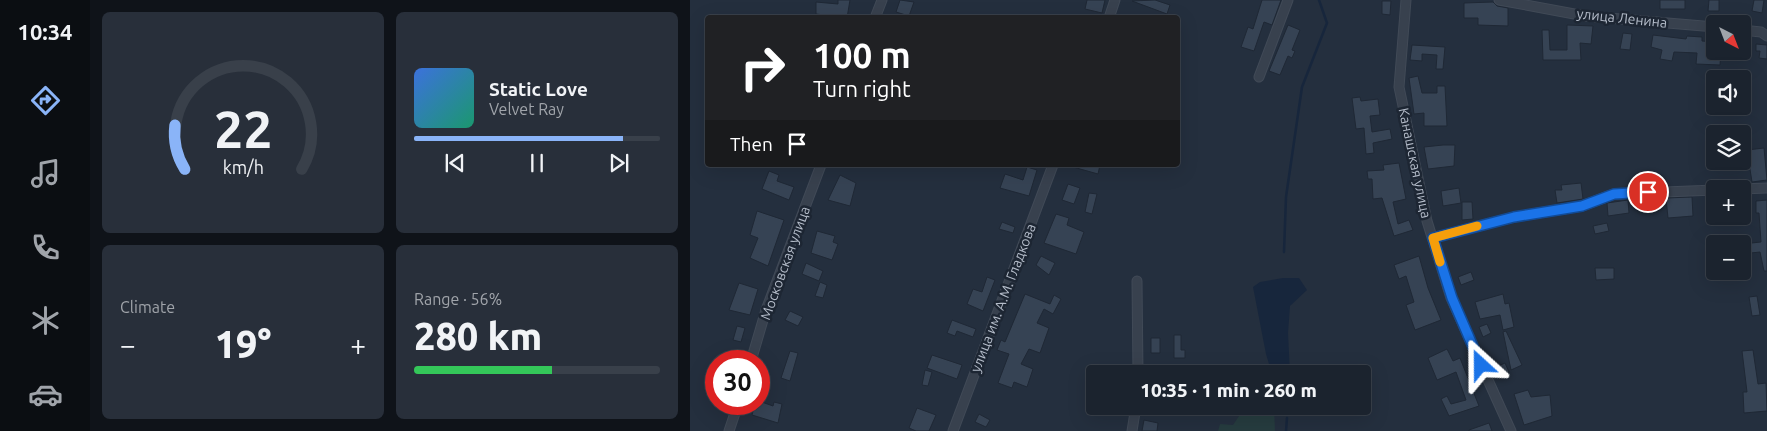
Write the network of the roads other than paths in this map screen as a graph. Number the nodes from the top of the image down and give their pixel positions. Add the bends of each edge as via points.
1 (882, 0) edge
2 (1115, 0) edge
3 (1288, 0) edge
4 (1414, 0) edge
5 (1499, 0) edge
6 (1520, 2) edge
7 (1406, 4) edge
8 (877, 15) edge
9 (1110, 15) edge
10 (1706, 26) edge
11 (1751, 31) edge
12 (1767, 36) edge
13 (1259, 77) dead end
14 (820, 167) edge
15 (1052, 167) edge
16 (1767, 188) edge
17 (1751, 189) edge
18 (1706, 190) edge
19 (1433, 238) junction
20 (1137, 281) dead end
21 (754, 350) edge
22 (1138, 365) edge
23 (734, 415) edge
24 (1135, 415) edge
25 (729, 431) edge
26 (953, 431) edge
27 (1132, 431) edge
28 (1511, 431) edge

1 - 8 street
2 - 9 street
3 - 13 street
4 - 7 street
5 - 6 street, улица Ленина
6 - 10 street, улица Ленина via 1585,16
7 - 19 street, Канашская улица via 1399,87
11 - 12 street
14 - 21 street, Московская улица via 766,310
15 - 26 street, улица им. А.М. Гладкова
16 - 17 street
18 - 19 street via 1614,194 1582,206 1514,217
19 - 28 street, Канашская улица via 1452,298
20 - 22 street
23 - 25 street
24 - 27 street

